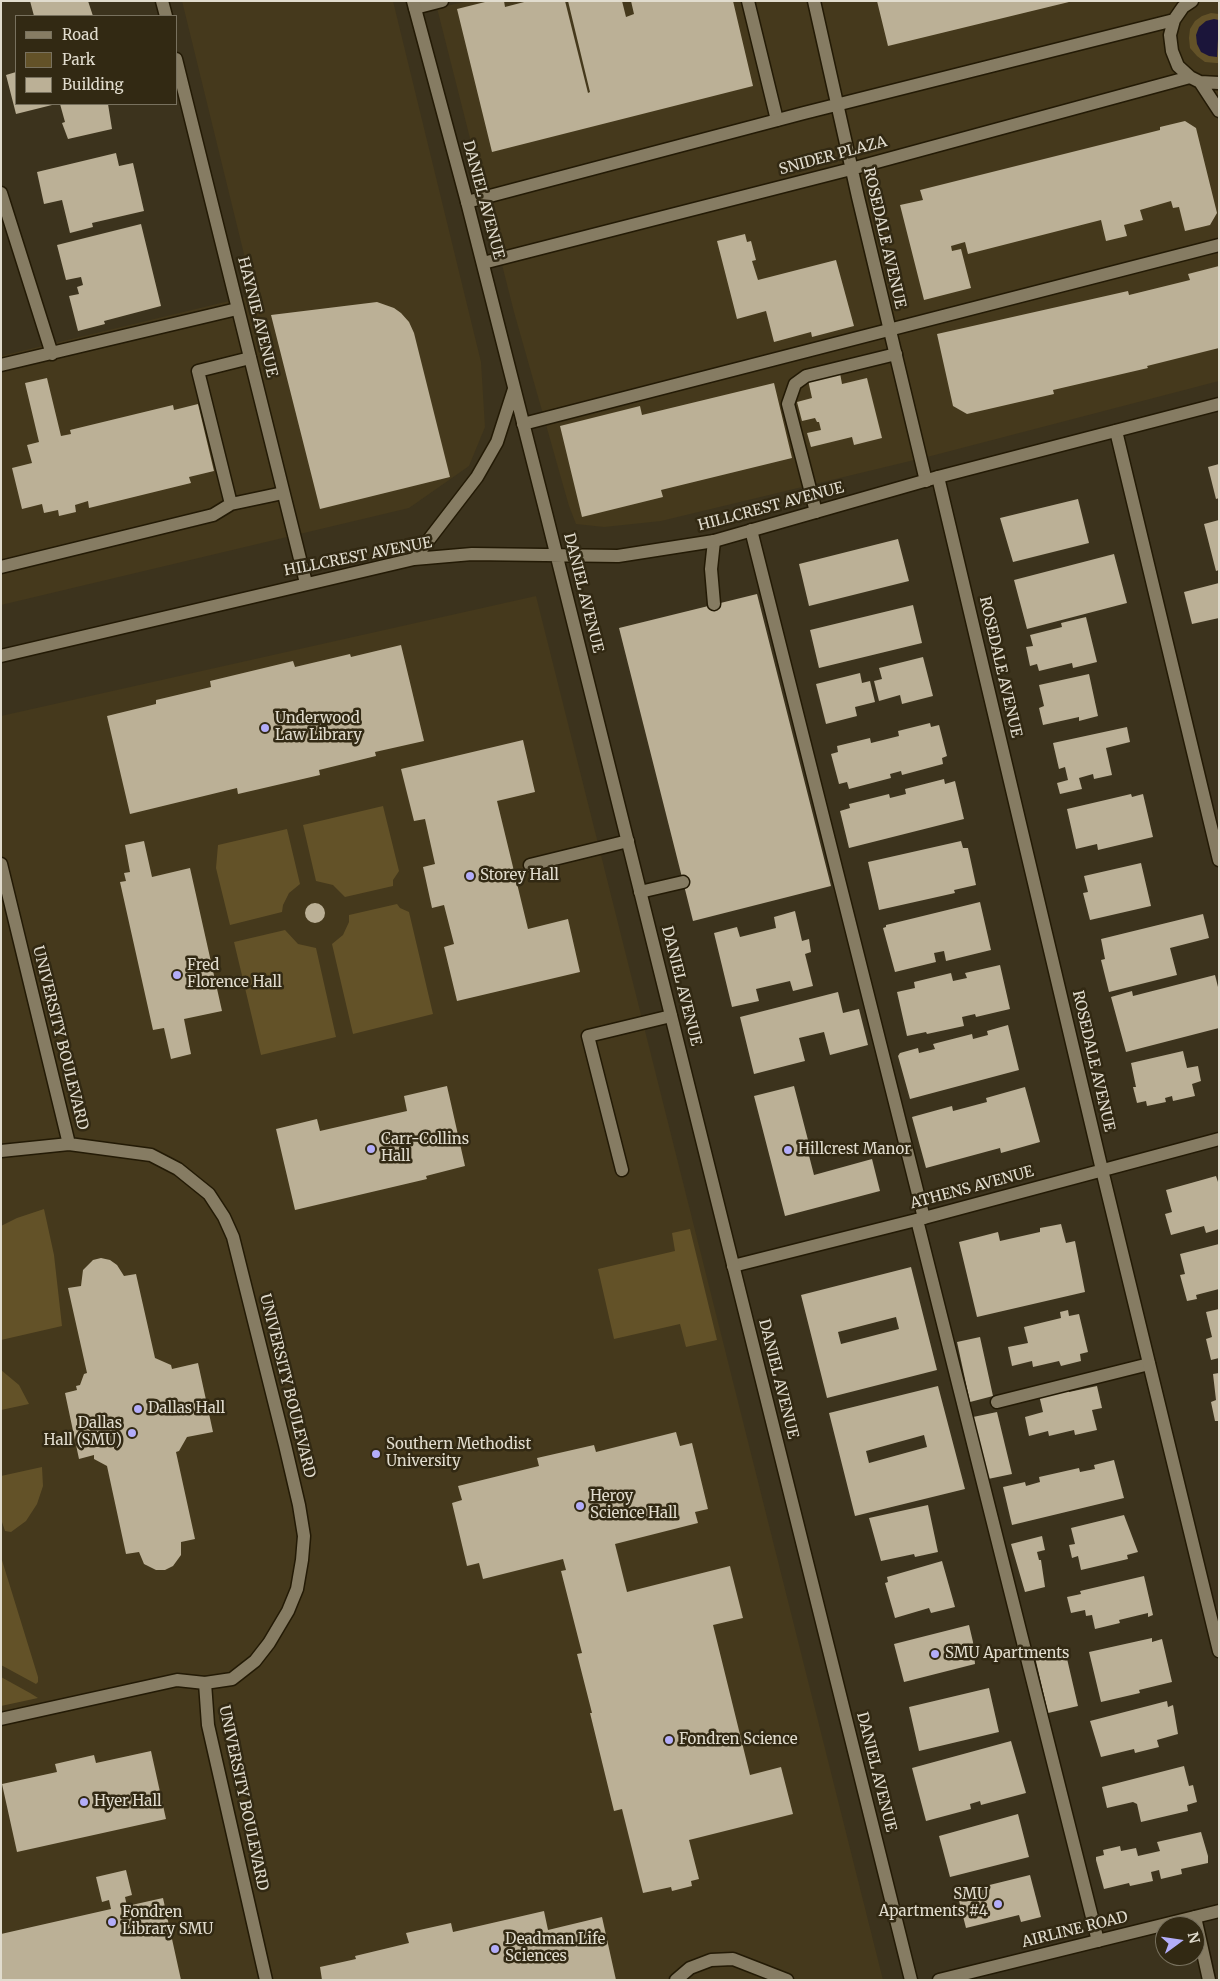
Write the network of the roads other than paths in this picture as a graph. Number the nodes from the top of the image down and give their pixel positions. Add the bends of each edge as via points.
1 (162, 1) edge
2 (442, 1) edge
3 (748, 1) edge
4 (814, 1) edge
5 (1187, 3) edge
6 (414, 5) edge
7 (166, 15) edge
8 (1174, 20) junction
9 (178, 67) edge
10 (1195, 79) junction
11 (1219, 83) edge
12 (838, 104) junction
13 (1219, 111) edge
14 (776, 120) junction
15 (851, 168) junction
16 (1, 193) edge
17 (467, 202) junction
18 (1219, 245) edge
19 (483, 263) junction
20 (238, 308) junction
21 (890, 331) junction
22 (52, 354) junction
23 (896, 354) junction
24 (250, 358) junction
25 (1, 365) edge
26 (514, 389) junction
27 (1219, 404) edge
28 (523, 424) junction
29 (1116, 431) junction
30 (932, 479) junction
31 (283, 493) junction
32 (231, 504) junction
33 (816, 512) junction
34 (751, 530) junction
35 (714, 541) junction
36 (556, 554) junction
37 (414, 559) junction
38 (1, 568) edge
39 (306, 583) junction
40 (714, 604) dead end
41 (1, 656) edge
42 (628, 841) junction
43 (1219, 860) edge
44 (1, 864) edge
45 (530, 865) dead end
46 (683, 882) dead end
47 (640, 892) junction
48 (671, 1016) junction
49 (1219, 1139) edge
50 (69, 1144) junction
51 (1, 1151) edge
52 (622, 1170) dead end
53 (1102, 1170) junction
54 (920, 1219) junction
55 (733, 1266) junction
56 (1149, 1364) junction
57 (997, 1402) dead end
58 (1219, 1651) edge
59 (205, 1683) junction
60 (1, 1719) edge
61 (1219, 1911) edge
62 (1199, 1916) edge
63 (1155, 1927) edge
64 (1098, 1941) junction
65 (1205, 1962) edge
66 (266, 1980) edge
67 (676, 1980) edge
68 (787, 1980) edge
69 (911, 1980) edge
70 (939, 1980) edge
71 (1209, 1980) edge

1 - 7 street
2 - 6 street
3 - 14 street
4 - 12 street, ROSEDALE AVENUE
5 - 8 street
6 - 17 street, DANIEL AVENUE
8 - 10 street via 1170,35 1172,51 1178,66
8 - 12 street
9 - 20 street, HAYNIE AVENUE
10 - 11 street, SNIDER PLAZA
10 - 13 street
10 - 15 street, SNIDER PLAZA
12 - 14 street
12 - 15 street, ROSEDALE AVENUE
14 - 17 street
15 - 19 street, SNIDER PLAZA
15 - 21 street, ROSEDALE AVENUE
16 - 22 street
17 - 19 street, DANIEL AVENUE
18 - 21 street
19 - 26 street, DANIEL AVENUE
20 - 22 street
20 - 24 street, HAYNIE AVENUE
21 - 23 street, ROSEDALE AVENUE
21 - 28 street
22 - 25 street
23 - 30 street, ROSEDALE AVENUE
23 - 33 street via 806,376 795,384 788,404
24 - 31 street, HAYNIE AVENUE
24 - 32 street via 198,371
26 - 28 street, DANIEL AVENUE
26 - 37 street via 497,442 477,477
27 - 29 street, HILLCREST AVENUE
28 - 36 street, DANIEL AVENUE
29 - 30 street, HILLCREST AVENUE
29 - 43 street
30 - 33 street, HILLCREST AVENUE
30 - 53 street, ROSEDALE AVENUE
31 - 32 street
31 - 39 street, HAYNIE AVENUE
32 - 38 street via 213,515
33 - 34 street, HILLCREST AVENUE
34 - 35 street, HILLCREST AVENUE
34 - 54 street
35 - 36 street, HILLCREST AVENUE via 618,556
35 - 40 street via 710,569
36 - 37 street, HILLCREST AVENUE via 472,554
36 - 42 street, DANIEL AVENUE
37 - 39 street, HILLCREST AVENUE
39 - 41 street, HILLCREST AVENUE
42 - 45 street
42 - 47 street, DANIEL AVENUE
44 - 50 street, UNIVERSITY BOULEVARD
46 - 47 street
47 - 48 street, DANIEL AVENUE
48 - 52 street via 588,1036
48 - 55 street, DANIEL AVENUE
49 - 53 street, ATHENS AVENUE
50 - 51 street
50 - 59 street, UNIVERSITY BOULEVARD via 150,1155 178,1169 208,1194 233,1237 253,1313 299,1505 304,1536 302,1560 288,1610 255,1661 232,1678
53 - 54 street, ATHENS AVENUE
53 - 56 street, ROSEDALE AVENUE
54 - 55 street, ATHENS AVENUE
54 - 64 street
55 - 69 street, DANIEL AVENUE
56 - 57 street
56 - 58 street, ROSEDALE AVENUE
59 - 60 street via 176,1680
59 - 66 street, UNIVERSITY BOULEVARD via 208,1725
61 - 62 street, AIRLINE ROAD
63 - 64 street, AIRLINE ROAD
64 - 70 street, AIRLINE ROAD
65 - 71 street
67 - 68 street via 690,1968 711,1960 733,1960

